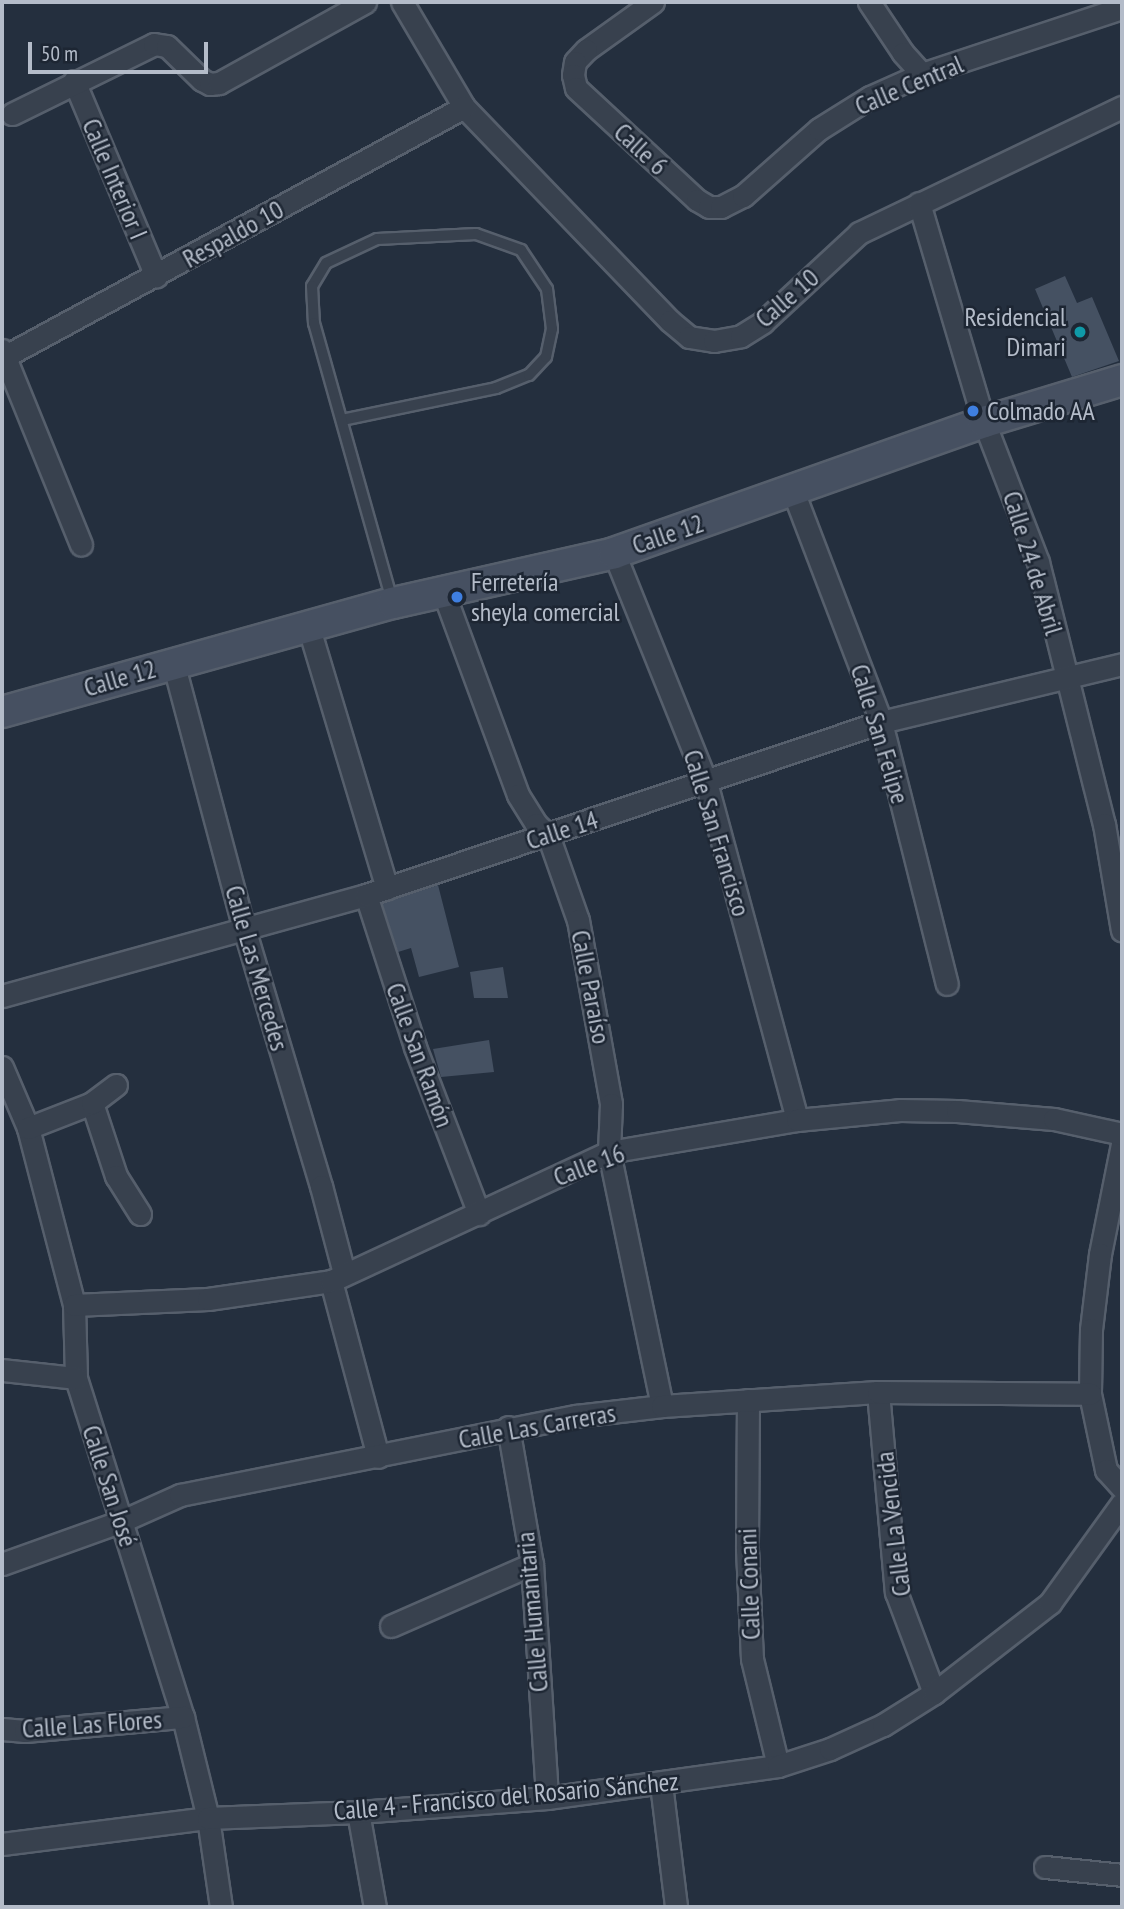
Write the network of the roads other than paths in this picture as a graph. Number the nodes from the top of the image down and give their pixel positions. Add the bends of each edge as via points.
1 (365, 2) edge
2 (402, 2) edge
3 (653, 2) edge
4 (869, 2) edge
5 (1122, 8) edge
6 (922, 74) junction
7 (74, 81) junction
8 (464, 107) junction
9 (1122, 107) edge
10 (12, 114) dead end
11 (919, 203) junction
12 (721, 207) joint
13 (156, 276) junction
14 (3, 355) edge
15 (1122, 380) edge
16 (342, 420) junction
17 (984, 422) junction
18 (793, 491) junction
19 (81, 545) dead end
20 (614, 553) junction
21 (443, 591) junction
22 (393, 603) junction
23 (308, 625) junction
24 (173, 662) junction
25 (1122, 664) edge
26 (1067, 678) junction
27 (2, 712) edge
28 (881, 722) junction
29 (706, 782) junction
30 (548, 835) junction
31 (377, 891) junction
32 (244, 928) junction
33 (1122, 930) edge
34 (947, 984) dead end
35 (2, 996) edge
36 (2, 1066) edge
37 (116, 1085) dead end
38 (92, 1103) junction
39 (797, 1120) junction
40 (28, 1128) junction
41 (1122, 1135) edge
42 (1122, 1144) edge
43 (609, 1152) junction
44 (140, 1214) dead end
45 (479, 1214) junction
46 (338, 1277) junction
47 (74, 1305) junction
48 (2, 1370) edge
49 (76, 1378) junction
50 (878, 1392) junction
51 (1090, 1394) junction
52 (748, 1399) junction
53 (662, 1406) junction
54 (508, 1427) junction
55 (378, 1457) junction
56 (1122, 1488) edge
57 (1122, 1503) edge
58 (122, 1521) junction
59 (2, 1564) edge
60 (532, 1564) junction
61 (391, 1626) dead end
62 (934, 1693) junction
63 (183, 1717) junction
64 (2, 1729) edge
65 (778, 1766) junction
66 (661, 1784) junction
67 (547, 1798) junction
68 (358, 1812) junction
69 (208, 1818) junction
70 (2, 1844) edge
71 (1045, 1867) dead end
72 (1122, 1875) edge
73 (222, 1907) edge
74 (375, 1907) edge
75 (677, 1907) edge

1 - 7 street via 219,83 202,80 161,44
2 - 8 street, Calle 10
3 - 12 street, Calle 6 via 575,62 576,88 697,200
4 - 6 street
5 - 6 street, Calle Central
6 - 12 street, Calle Central via 870,97 819,128 743,196
7 - 10 street
7 - 13 street, Calle Interior I
8 - 11 street, Calle 10 via 689,337 714,341 741,336 763,322 859,233
8 - 13 street, Respaldo 10
9 - 11 street, Calle 10
11 - 17 street, Calle 24 de Abril
13 - 14 street, Respaldo 10
14 - 19 street
15 - 17 main road, Calle 12
16 - 16 lane via 314,323 312,286 326,262 377,239 476,234 521,250 547,289 552,329 546,357 529,375 496,388
16 - 22 lane
17 - 18 main road, Calle 12
17 - 26 street, Calle 24 de Abril via 1038,562
18 - 20 main road, Calle 12
18 - 28 street, Calle San Felipe
20 - 21 main road, Calle 12
20 - 29 street, Calle San Francisco
21 - 22 main road, Calle 12
21 - 30 street, Calle Paraíso via 518,795
22 - 23 main road, Calle 12
23 - 24 main road, Calle 12
23 - 31 street, Calle San Ramón
24 - 27 main road, Calle 12
24 - 32 street, Calle Las Mercedes
25 - 26 street, Calle 14
26 - 28 street, Calle 14
26 - 33 street, Calle 24 de Abril via 1104,824
28 - 29 street, Calle 14
28 - 34 street, Calle San Felipe
29 - 30 street, Calle 14
29 - 39 street, Calle San Francisco
30 - 31 street, Calle 14
30 - 43 street, Calle Paraíso via 578,920 603,1049 611,1104
31 - 32 street, Calle 14
31 - 45 street, Calle San Ramón via 415,1047
32 - 35 street, Calle 14
32 - 46 street, Calle Las Mercedes via 321,1186
36 - 40 street, Calle San José
37 - 38 street
38 - 40 street
38 - 44 street via 116,1177
39 - 41 street, Calle 16 via 900,1110 957,1111 1054,1119
39 - 43 street, Calle 16
40 - 47 street, Calle San José
42 - 51 street via 1100,1254 1091,1329
43 - 45 street, Calle 16
43 - 53 street, Calle Paraíso
45 - 46 street, Calle 16
46 - 47 street, Calle 16 via 208,1299
46 - 55 street, Calle Las Mercedes
47 - 49 street, Calle San José
48 - 49 street
49 - 58 street, Calle San José
50 - 51 street, Calle Las Carreras
50 - 52 street, Calle Las Carreras
50 - 62 street, Calle La Vencida via 896,1592
51 - 56 street via 1106,1470
52 - 53 street, Calle Las Carreras
52 - 65 street, Calle Conani via 752,1659
53 - 54 street, Calle Las Carreras
54 - 55 street, Calle Las Carreras
54 - 60 street, Calle Humanitaria
55 - 58 street, Calle Las Carreras via 180,1495
57 - 62 street, Calle 4 - Francisco del Rosario Sánchez via 1050,1604
58 - 59 street, Calle Las Carreras
58 - 63 street, Calle San José
60 - 61 street
60 - 67 street, Calle Humanitaria
62 - 65 street, Calle 4 - Francisco del Rosario Sánchez via 883,1726
63 - 64 street, Calle Las Flores via 25,1731
63 - 69 street, Calle San José
65 - 66 street, Calle 4 - Francisco del Rosario Sánchez
66 - 67 street, Calle 4 - Francisco del Rosario Sánchez
66 - 75 street
67 - 68 street, Calle 4 - Francisco del Rosario Sánchez
68 - 69 street, Calle 4 - Francisco del Rosario Sánchez
68 - 74 street
69 - 70 street, Calle 4 - Francisco del Rosario Sánchez
69 - 73 street, Calle San José
71 - 72 street

